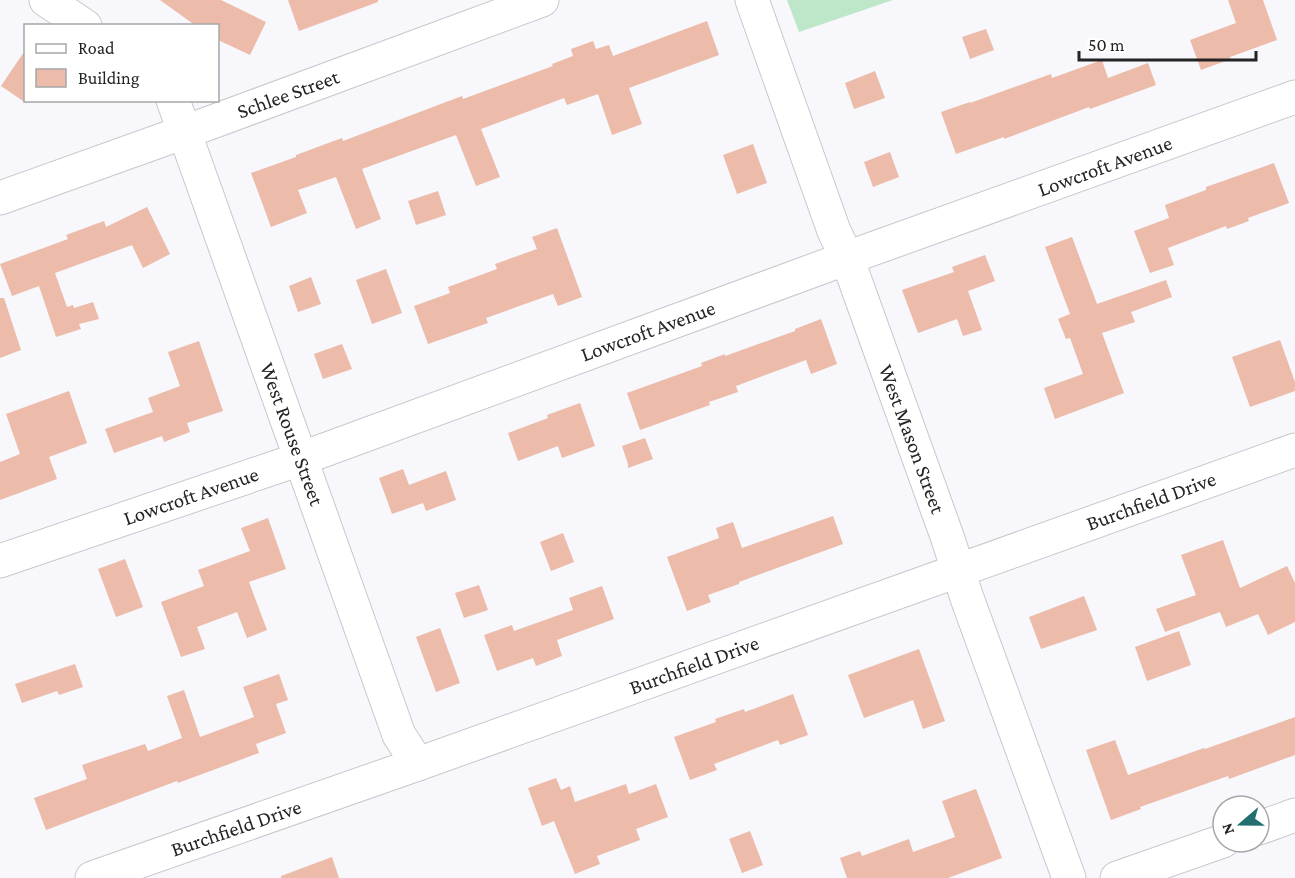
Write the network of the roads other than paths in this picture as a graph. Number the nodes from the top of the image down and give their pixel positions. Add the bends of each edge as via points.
1 (46, 0) edge
2 (542, 0) edge
3 (752, 0) edge
4 (83, 24) edge
5 (1295, 98) edge
6 (174, 102) edge
7 (184, 132) junction
8 (0, 198) edge
9 (847, 258) junction
10 (1295, 450) edge
11 (300, 459) junction
12 (0, 561) edge
13 (958, 570) junction
14 (418, 764) junction
15 (1295, 816) edge
16 (1271, 824) edge
17 (1211, 845) edge
18 (92, 878) edge
19 (1069, 878) edge
20 (1117, 878) edge

1 - 4 street
2 - 7 street, Schlee Street
3 - 9 street, West Mason Street
5 - 9 street, Lowcroft Avenue
6 - 7 street, West Rouse Street
7 - 8 street, Schlee Street
7 - 11 street, West Rouse Street
9 - 11 street, Lowcroft Avenue
9 - 13 street, West Mason Street
10 - 13 street, Burchfield Drive
11 - 12 street, Lowcroft Avenue
11 - 14 street, West Rouse Street via 399,735
13 - 14 street, Burchfield Drive
13 - 19 street, West Mason Street
14 - 18 street, Burchfield Drive
15 - 16 street
17 - 20 street

